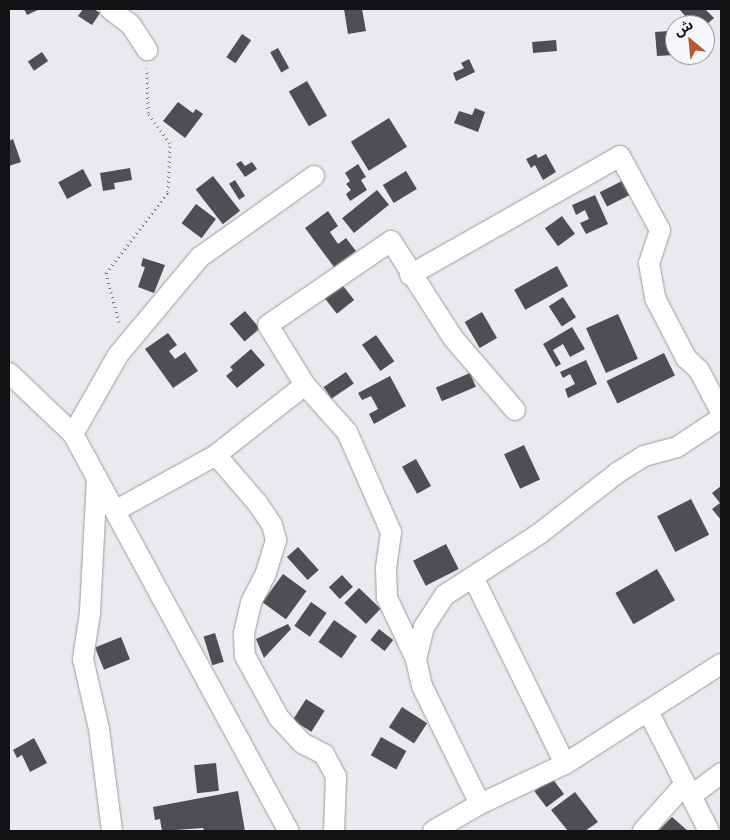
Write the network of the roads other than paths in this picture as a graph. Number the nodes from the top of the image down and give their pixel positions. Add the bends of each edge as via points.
1 (110, 9) edge
2 (147, 50) road end
3 (314, 176) dead end
4 (410, 275) junction
5 (10, 376) edge
6 (305, 385) junction
7 (516, 410) dead end
8 (721, 412) edge
9 (721, 418) edge
10 (73, 434) junction
11 (216, 455) junction
12 (97, 478) junction
13 (115, 511) junction
14 (473, 577) junction
15 (416, 659) junction
16 (721, 664) edge
17 (648, 711) junction
18 (565, 764) junction
19 (721, 773) edge
20 (688, 790) junction
21 (480, 804) junction
22 (112, 831) edge
23 (289, 831) edge
24 (334, 831) edge
25 (433, 831) edge
26 (643, 831) edge
27 (709, 831) edge

1 - 2 street via 131,25
3 - 10 street via 200,257 125,347
4 - 6 street via 391,241 268,325
4 - 7 street via 453,338
4 - 8 street via 620,156 660,230 649,263 655,298 686,358 699,370
5 - 10 street
6 - 11 street
6 - 15 street via 347,432 390,532 387,598
9 - 14 street via 677,446 637,460 539,534
10 - 12 street
11 - 13 street
11 - 24 street via 258,504 272,525 276,540 265,575 251,603 244,633 245,656 279,718 302,743 324,754 336,777
12 - 13 street
12 - 22 street via 90,613 83,659 102,746
13 - 23 street
14 - 15 street via 445,595 424,627
14 - 18 street
15 - 21 street via 422,686
16 - 17 street
17 - 18 street
17 - 20 street
18 - 21 street
19 - 20 street
20 - 26 street
20 - 27 street
21 - 25 street

